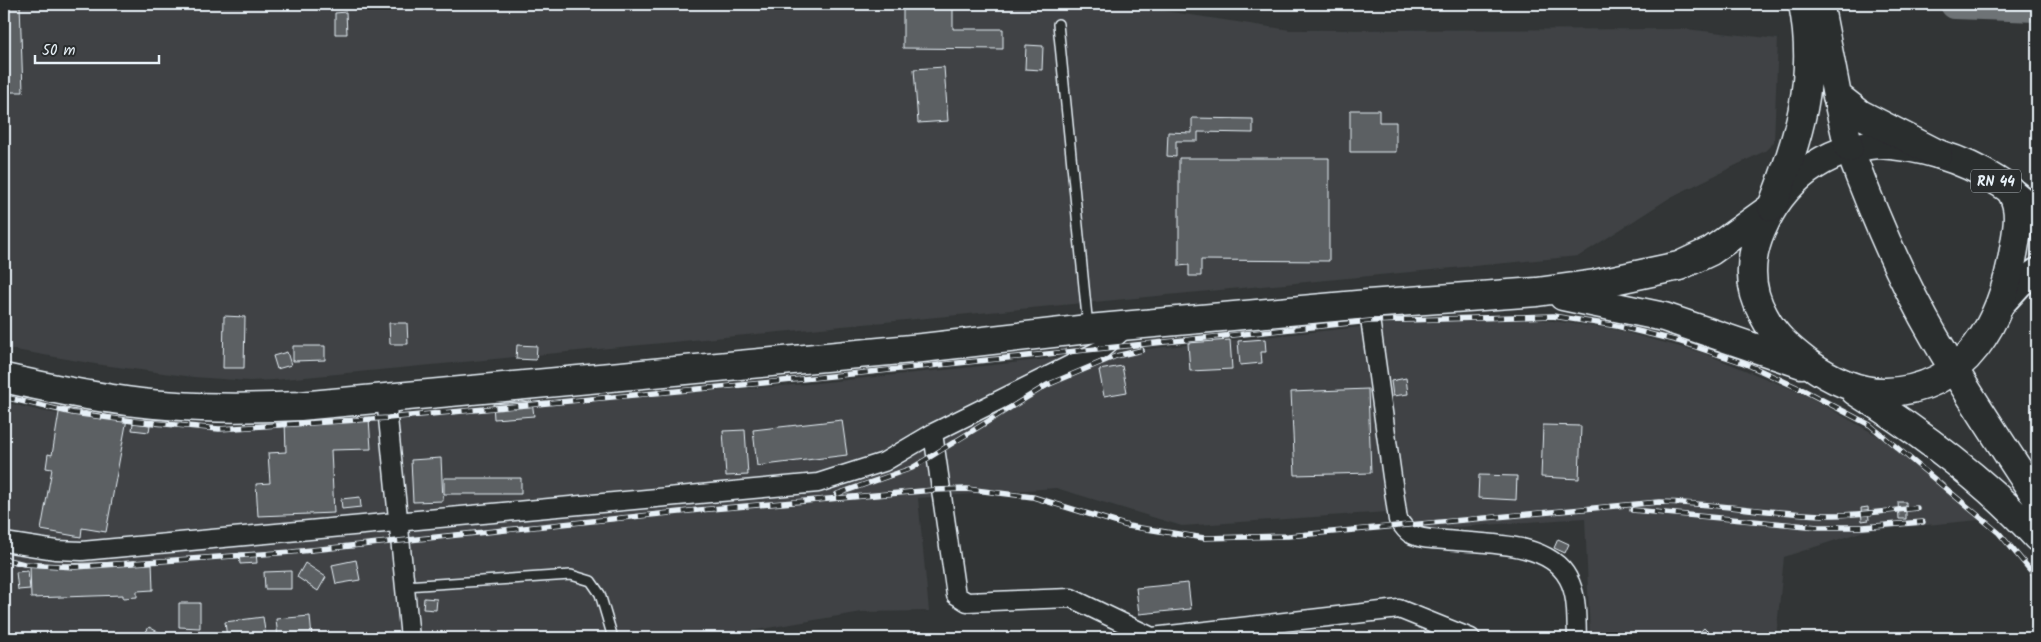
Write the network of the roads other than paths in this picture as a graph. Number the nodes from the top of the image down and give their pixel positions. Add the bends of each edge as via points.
1 (1803, 4) edge
2 (1820, 4) edge
3 (1058, 24) dead end
4 (1817, 35) junction
5 (1837, 96) junction
6 (1849, 148) junction
7 (1938, 154) junction
8 (1797, 179) junction
9 (1864, 188) junction
10 (2012, 191) junction
11 (1772, 207) junction
12 (2037, 211) edge
13 (2037, 271) edge
14 (1537, 292) junction
15 (1368, 304) junction
16 (1994, 318) junction
17 (1128, 326) junction
18 (1088, 329) junction
19 (1933, 334) junction
20 (1955, 369) junction
21 (1828, 375) junction
22 (4, 378) edge
23 (1903, 391) junction
24 (386, 398) junction
25 (1978, 408) junction
26 (933, 433) junction
27 (2037, 498) edge
28 (400, 520) junction
29 (2037, 537) edge
30 (4, 542) edge
31 (406, 586) junction
32 (410, 638) edge
33 (612, 638) edge
34 (1471, 638) edge
35 (1577, 638) edge

1 - 4 main road, RN 44
2 - 4 main road, RN 44
3 - 18 lane
4 - 5 main road, RN 44
4 - 11 main road, RN 44 via 1808,91 1794,146
5 - 6 main road, RN 44
5 - 7 main road via 1867,118
6 - 7 main road, RN 44 via 1896,145
6 - 8 main road, RN 44 via 1816,164
6 - 9 main road, RN 44
7 - 10 main road, RN 44 via 1974,168
8 - 9 main road via 1829,171
8 - 11 main road, RN 44
9 - 19 main road, RN 44
10 - 12 main road
10 - 16 main road, RN 44 via 2017,210 2016,238 2012,262
11 - 14 main road via 1711,252 1679,266 1595,284
11 - 21 main road, RN 44 via 1754,250 1754,289 1764,316 1784,344
13 - 16 main road via 2020,284
14 - 15 main road
14 - 21 main road via 1664,317
15 - 17 main road
15 - 35 street via 1398,520 1410,534 1430,539 1524,548 1540,553 1568,577 1574,598
16 - 20 main road, RN 44 via 1978,346
16 - 25 main road via 1978,366
17 - 18 main road
17 - 26 street via 1102,349
18 - 24 main road via 912,349
19 - 20 main road, RN 44
19 - 23 main road via 1930,357 1919,381
20 - 23 main road, RN 44 via 1923,386
20 - 25 main road, RN 44
21 - 23 main road, RN 44 via 1874,392
21 - 29 main road, RN 44 via 1902,422 1969,472
22 - 24 main road via 114,400 197,407 248,409
24 - 28 street
25 - 27 main road, RN 44
26 - 28 street via 884,462 818,483
26 - 34 street via 956,595 967,602 1071,598 1152,637 1399,609
28 - 30 street via 82,550 56,550
28 - 31 street
31 - 32 street
31 - 33 lane via 571,576 591,581 600,594

